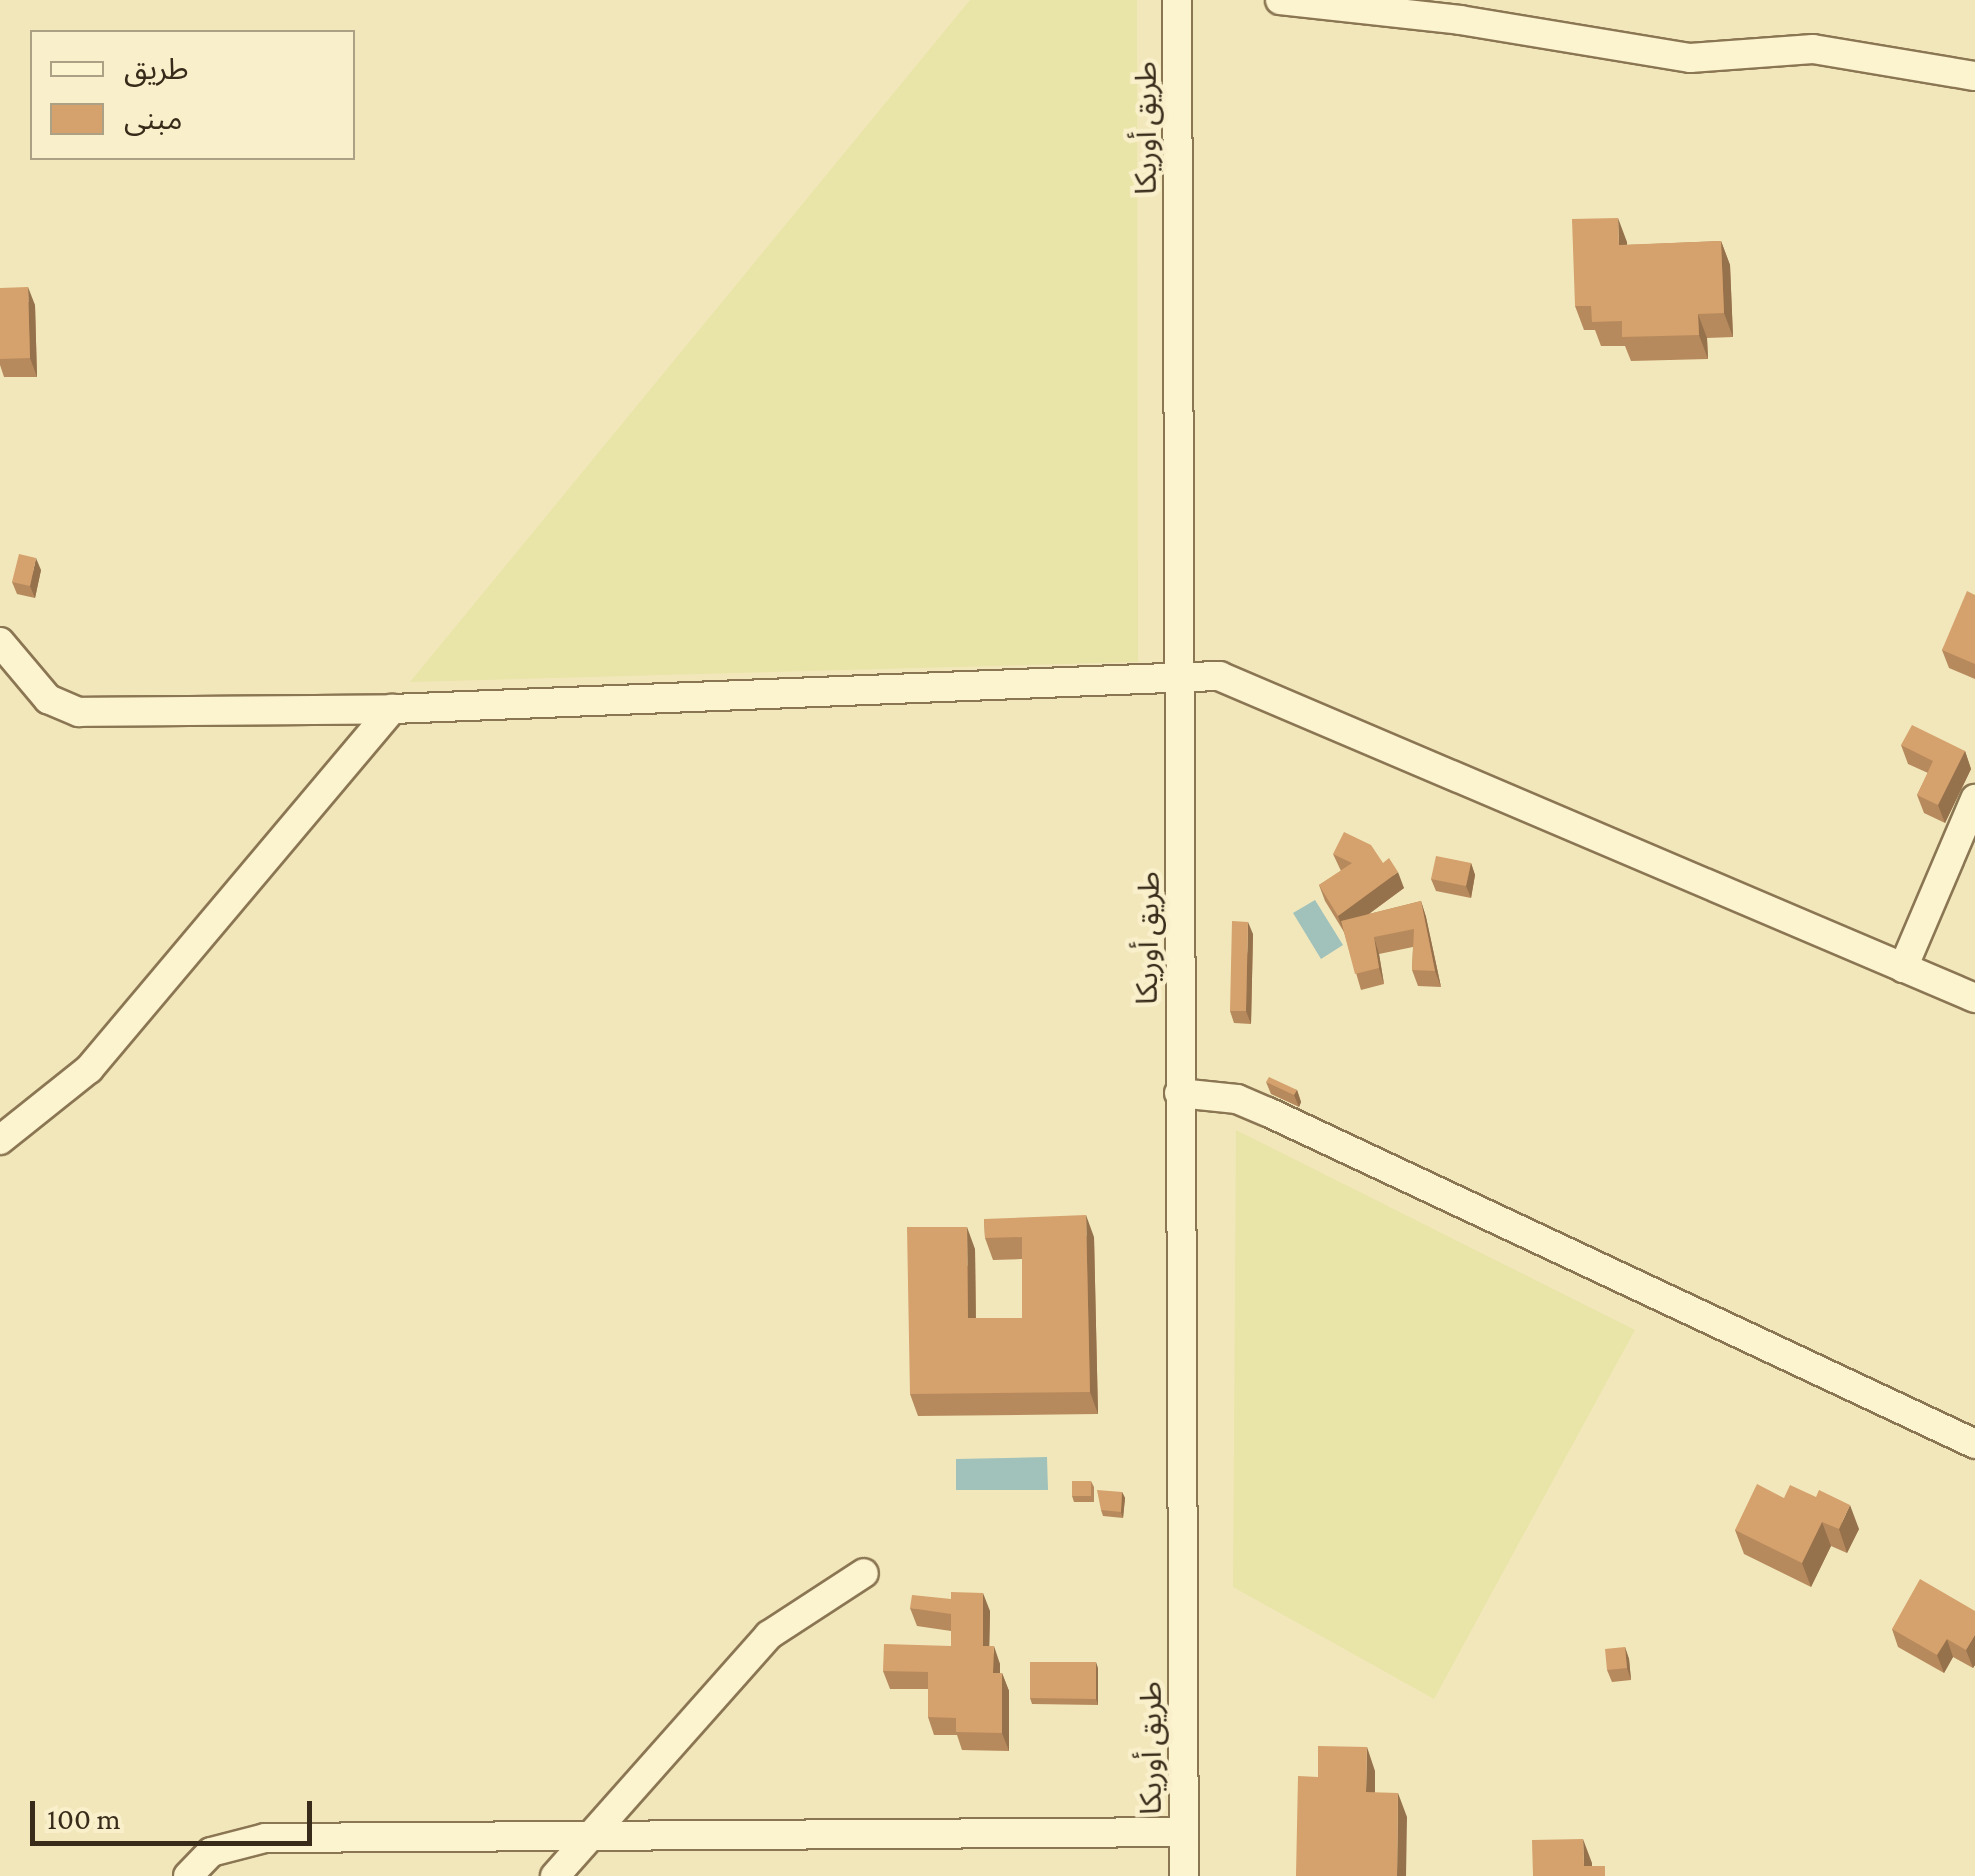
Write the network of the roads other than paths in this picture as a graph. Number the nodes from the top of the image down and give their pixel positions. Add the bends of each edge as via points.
1 (1178, 0) edge
2 (1280, 0) edge
3 (1975, 76) edge
4 (0, 642) edge
5 (1184, 679) junction
6 (392, 709) junction
7 (1975, 799) edge
8 (1903, 968) junction
9 (1975, 998) edge
10 (1179, 1093) junction
11 (0, 1140) edge
12 (1975, 1444) edge
13 (864, 1573) dead end
14 (1182, 1832) junction
15 (594, 1836) junction
16 (188, 1876) edge
17 (555, 1876) edge
18 (1184, 1876) edge

1 - 5 street, طريق أوريكا
2 - 3 street via 1460,20 1690,58 1813,49
4 - 6 street via 48,699 78,712
5 - 6 street
5 - 8 street via 1219,676
5 - 10 street, طريق أوريكا
6 - 11 street via 88,1069
7 - 8 street
8 - 9 street
10 - 12 street via 1237,1100 1268,1112
10 - 14 street, طريق أوريكا
13 - 15 street via 770,1635
14 - 15 street
14 - 18 street, طريق أوريكا
15 - 16 street via 246,1840 211,1852
15 - 17 street

